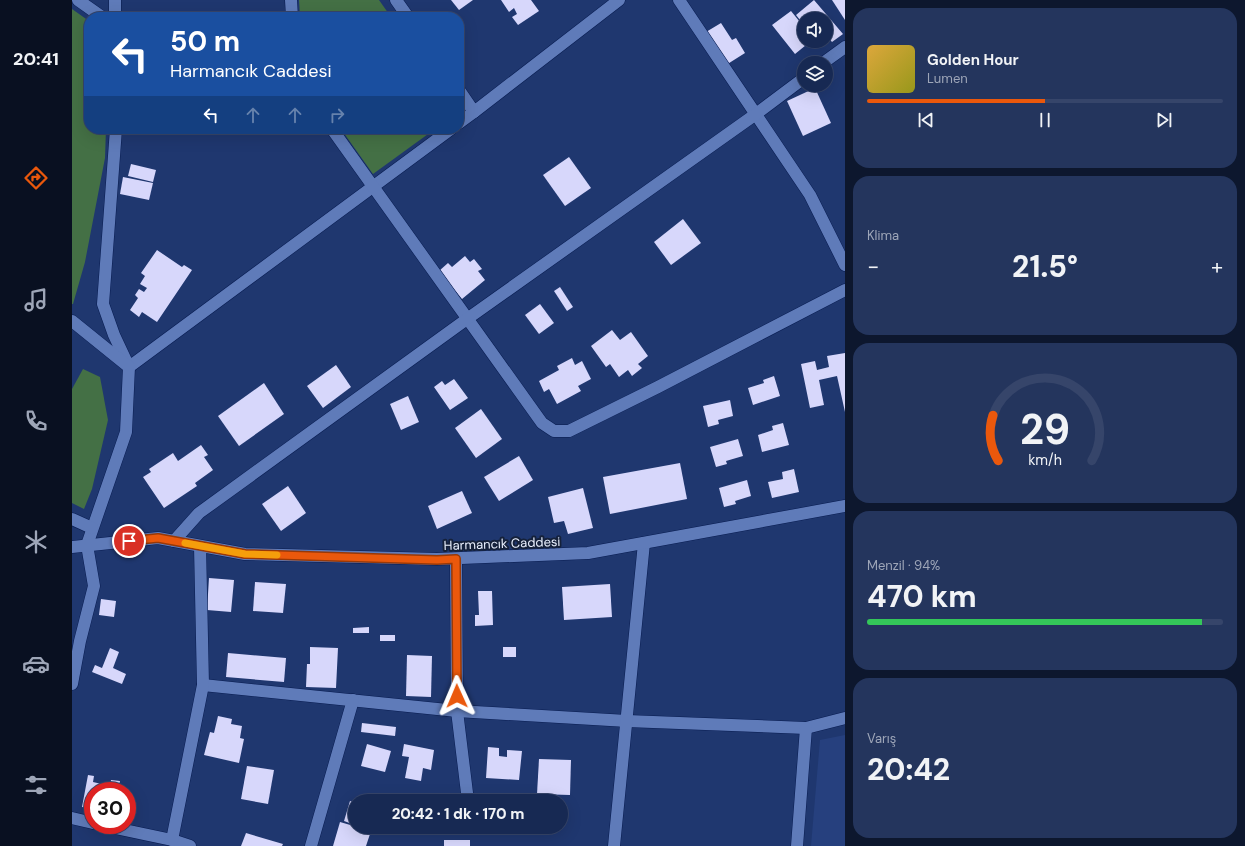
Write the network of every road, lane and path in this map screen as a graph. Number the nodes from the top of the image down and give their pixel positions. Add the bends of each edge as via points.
1 (78, 0) edge
2 (115, 0) edge
3 (291, 0) edge
4 (396, 0) edge
5 (619, 0) edge
6 (679, 0) edge
7 (95, 12) edge
8 (115, 12) edge
9 (292, 12) edge
10 (404, 12) edge
11 (845, 46) edge
12 (832, 56) edge
13 (797, 83) edge
14 (464, 97) edge
15 (474, 112) junction
16 (756, 114) junction
17 (464, 119) edge
18 (116, 134) edge
19 (336, 134) edge
20 (444, 134) edge
21 (374, 186) junction
22 (845, 265) edge
23 (845, 290) edge
24 (467, 319) junction
25 (72, 321) edge
26 (129, 367) junction
27 (845, 506) edge
28 (72, 519) edge
29 (92, 528) junction
30 (174, 541) junction
31 (644, 543) junction
32 (87, 545) junction
33 (200, 546) junction
34 (72, 547) edge
35 (456, 559) junction
36 (72, 684) edge
37 (203, 685) junction
38 (353, 700) junction
39 (457, 711) junction
40 (845, 718) edge
41 (627, 721) junction
42 (806, 728) junction
43 (467, 794) edge
44 (72, 818) edge
45 (84, 821) edge
46 (136, 832) edge
47 (172, 840) junction
48 (190, 846) edge
49 (311, 846) edge
50 (614, 846) edge
51 (797, 846) edge

1 - 7 street
2 - 8 street
3 - 9 street
4 - 10 street
5 - 15 street
6 - 16 street
11 - 12 street
13 - 16 street
14 - 15 street
15 - 17 street
16 - 22 street via 810,195
16 - 24 street
18 - 26 street via 103,304 114,336
19 - 21 street
20 - 21 street
21 - 24 street
21 - 26 street
23 - 24 street via 569,431 554,431 542,424
24 - 30 street via 199,513
25 - 26 street
26 - 29 street via 126,432
27 - 31 street, Harmancık Caddesi
28 - 29 street
29 - 32 street
30 - 32 street, Harmancık Caddesi via 158,538
30 - 33 street, Harmancık Caddesi
31 - 35 street, Harmancık Caddesi via 588,553
31 - 41 street
32 - 34 street, Harmancık Caddesi
32 - 36 street via 94,586
33 - 35 street, Harmancık Caddesi via 245,554
33 - 37 street
35 - 39 street
37 - 38 street
37 - 47 street
38 - 39 street
38 - 49 street
39 - 41 street
39 - 43 street
40 - 42 street
41 - 42 street
41 - 50 street
42 - 51 street
44 - 45 street
46 - 47 street
47 - 48 street

